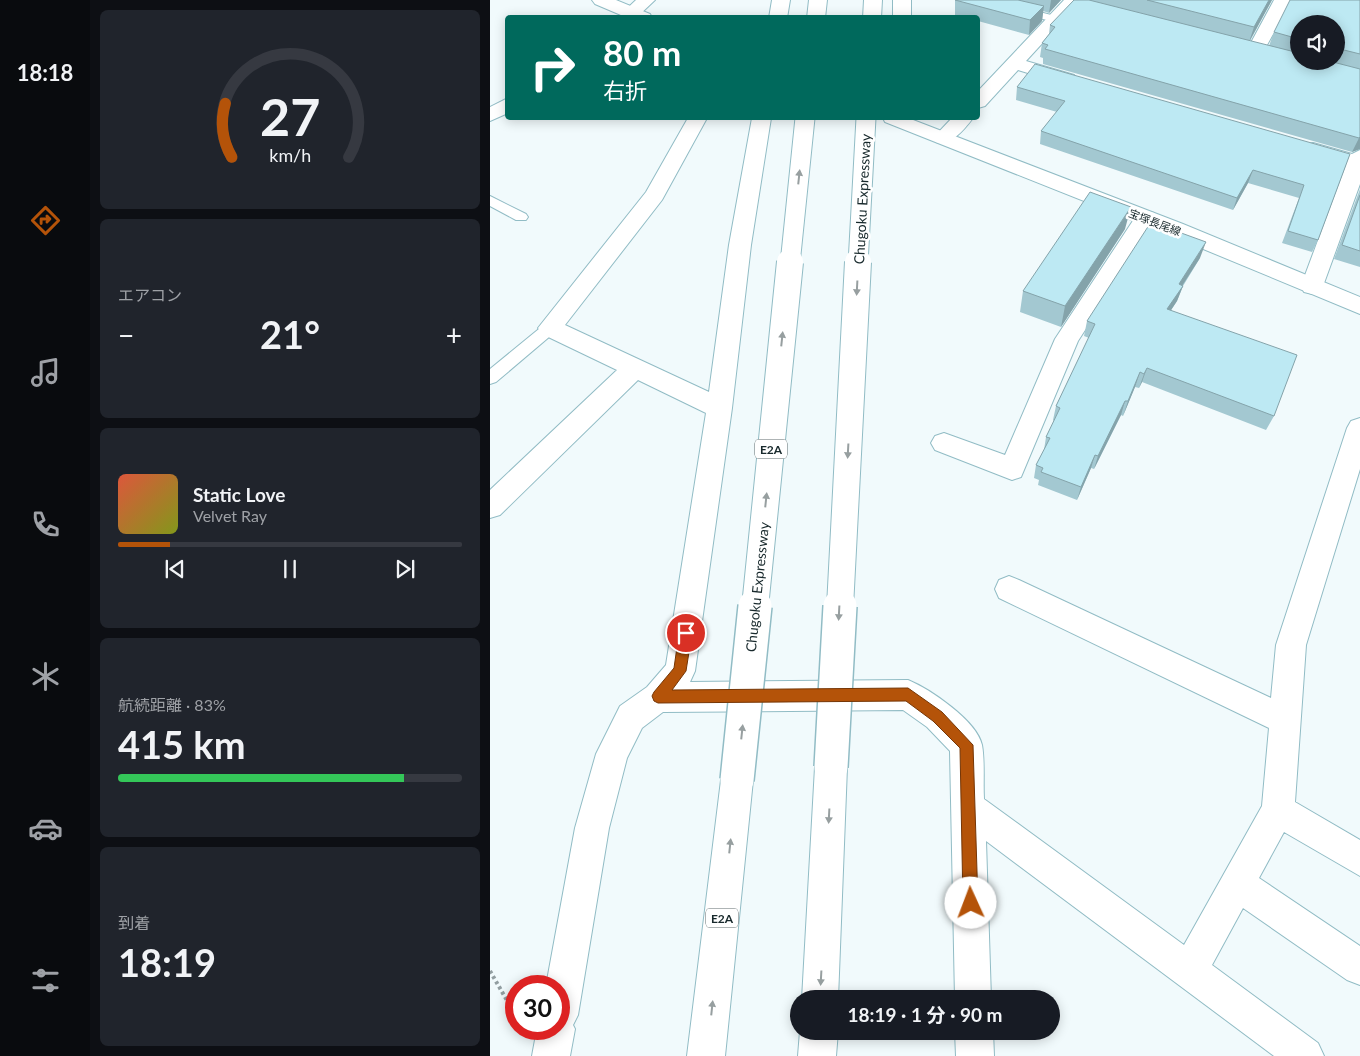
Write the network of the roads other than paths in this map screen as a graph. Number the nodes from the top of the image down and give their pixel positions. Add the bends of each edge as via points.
1 (601, 0) edge
2 (646, 0) edge
3 (781, 0) edge
4 (818, 0) edge
5 (873, 0) edge
6 (902, 0) edge
7 (979, 0) edge
8 (1283, 0) edge
9 (1007, 3) edge
10 (1077, 4) edge
11 (631, 15) edge
12 (634, 15) edge
13 (778, 15) edge
14 (816, 15) edge
15 (872, 15) edge
16 (902, 15) edge
17 (1055, 19) junction
18 (1237, 45) edge
19 (1256, 50) junction
20 (1275, 55) edge
21 (1013, 63) junction
22 (1080, 82) edge
23 (980, 100) edge
24 (505, 106) edge
25 (490, 115) edge
26 (696, 120) edge
27 (762, 120) edge
28 (805, 120) edge
29 (866, 120) edge
30 (902, 120) edge
31 (961, 120) edge
32 (943, 138) junction
33 (1291, 143) edge
34 (1359, 159) edge
35 (490, 200) edge
36 (521, 217) dead end
37 (1146, 218) junction
38 (1312, 286) junction
39 (1360, 306) edge
40 (550, 328) junction
41 (635, 368) junction
42 (490, 378) edge
43 (719, 408) junction
44 (1360, 428) edge
45 (944, 443) dead end
46 (490, 508) edge
47 (1009, 589) dead end
48 (658, 696) junction
49 (1284, 720) junction
50 (968, 808) junction
51 (1278, 810) junction
52 (1360, 860) edge
53 (1238, 884) junction
54 (1360, 967) edge
55 (1190, 970) junction
56 (566, 975) edge
57 (820, 990) edge
58 (974, 990) edge
59 (554, 1040) edge
60 (818, 1040) edge
61 (974, 1040) edge
62 (551, 1056) edge
63 (706, 1056) edge
64 (817, 1056) edge
65 (975, 1056) edge
66 (1305, 1056) edge

1 - 11 main road
2 - 12 main road
3 - 13 main road
4 - 14 main road
5 - 15 main road
6 - 16 main road
7 - 9 lane
8 - 19 main road
9 - 17 lane
10 - 17 main road
17 - 21 main road
18 - 19 main road
19 - 20 main road
21 - 22 main road
21 - 23 main road
24 - 25 main road
26 - 40 main road via 655,195
27 - 43 main road via 740,245
63 -> 28 main road, Chugoku Expressway / E2A, bridge
29 -> 57 main road, Chugoku Expressway, bridge
30 - 32 main road, 宝塚長尾線
31 - 32 main road
32 - 37 main road, 宝塚長尾線
33 - 34 main road
34 - 38 main road
35 - 36 lane
37 - 38 main road, 宝塚長尾線
37 - 45 main road via 1067,340 1012,469
38 - 39 main road, 宝塚長尾線
40 - 41 main road
40 - 42 lane
41 - 43 main road
41 - 46 main road
43 - 48 main road via 680,671
44 - 49 main road via 1290,646
47 - 49 main road
48 - 50 main road via 908,694 938,716 966,745
48 - 56 main road via 631,717 612,754 592,828
49 - 51 main road
50 - 55 main road
50 - 58 main road
51 - 52 main road
51 - 53 main road
53 - 54 main road
53 - 55 main road
55 - 66 main road
59 - 62 main road
60 - 64 main road
61 - 65 main road

